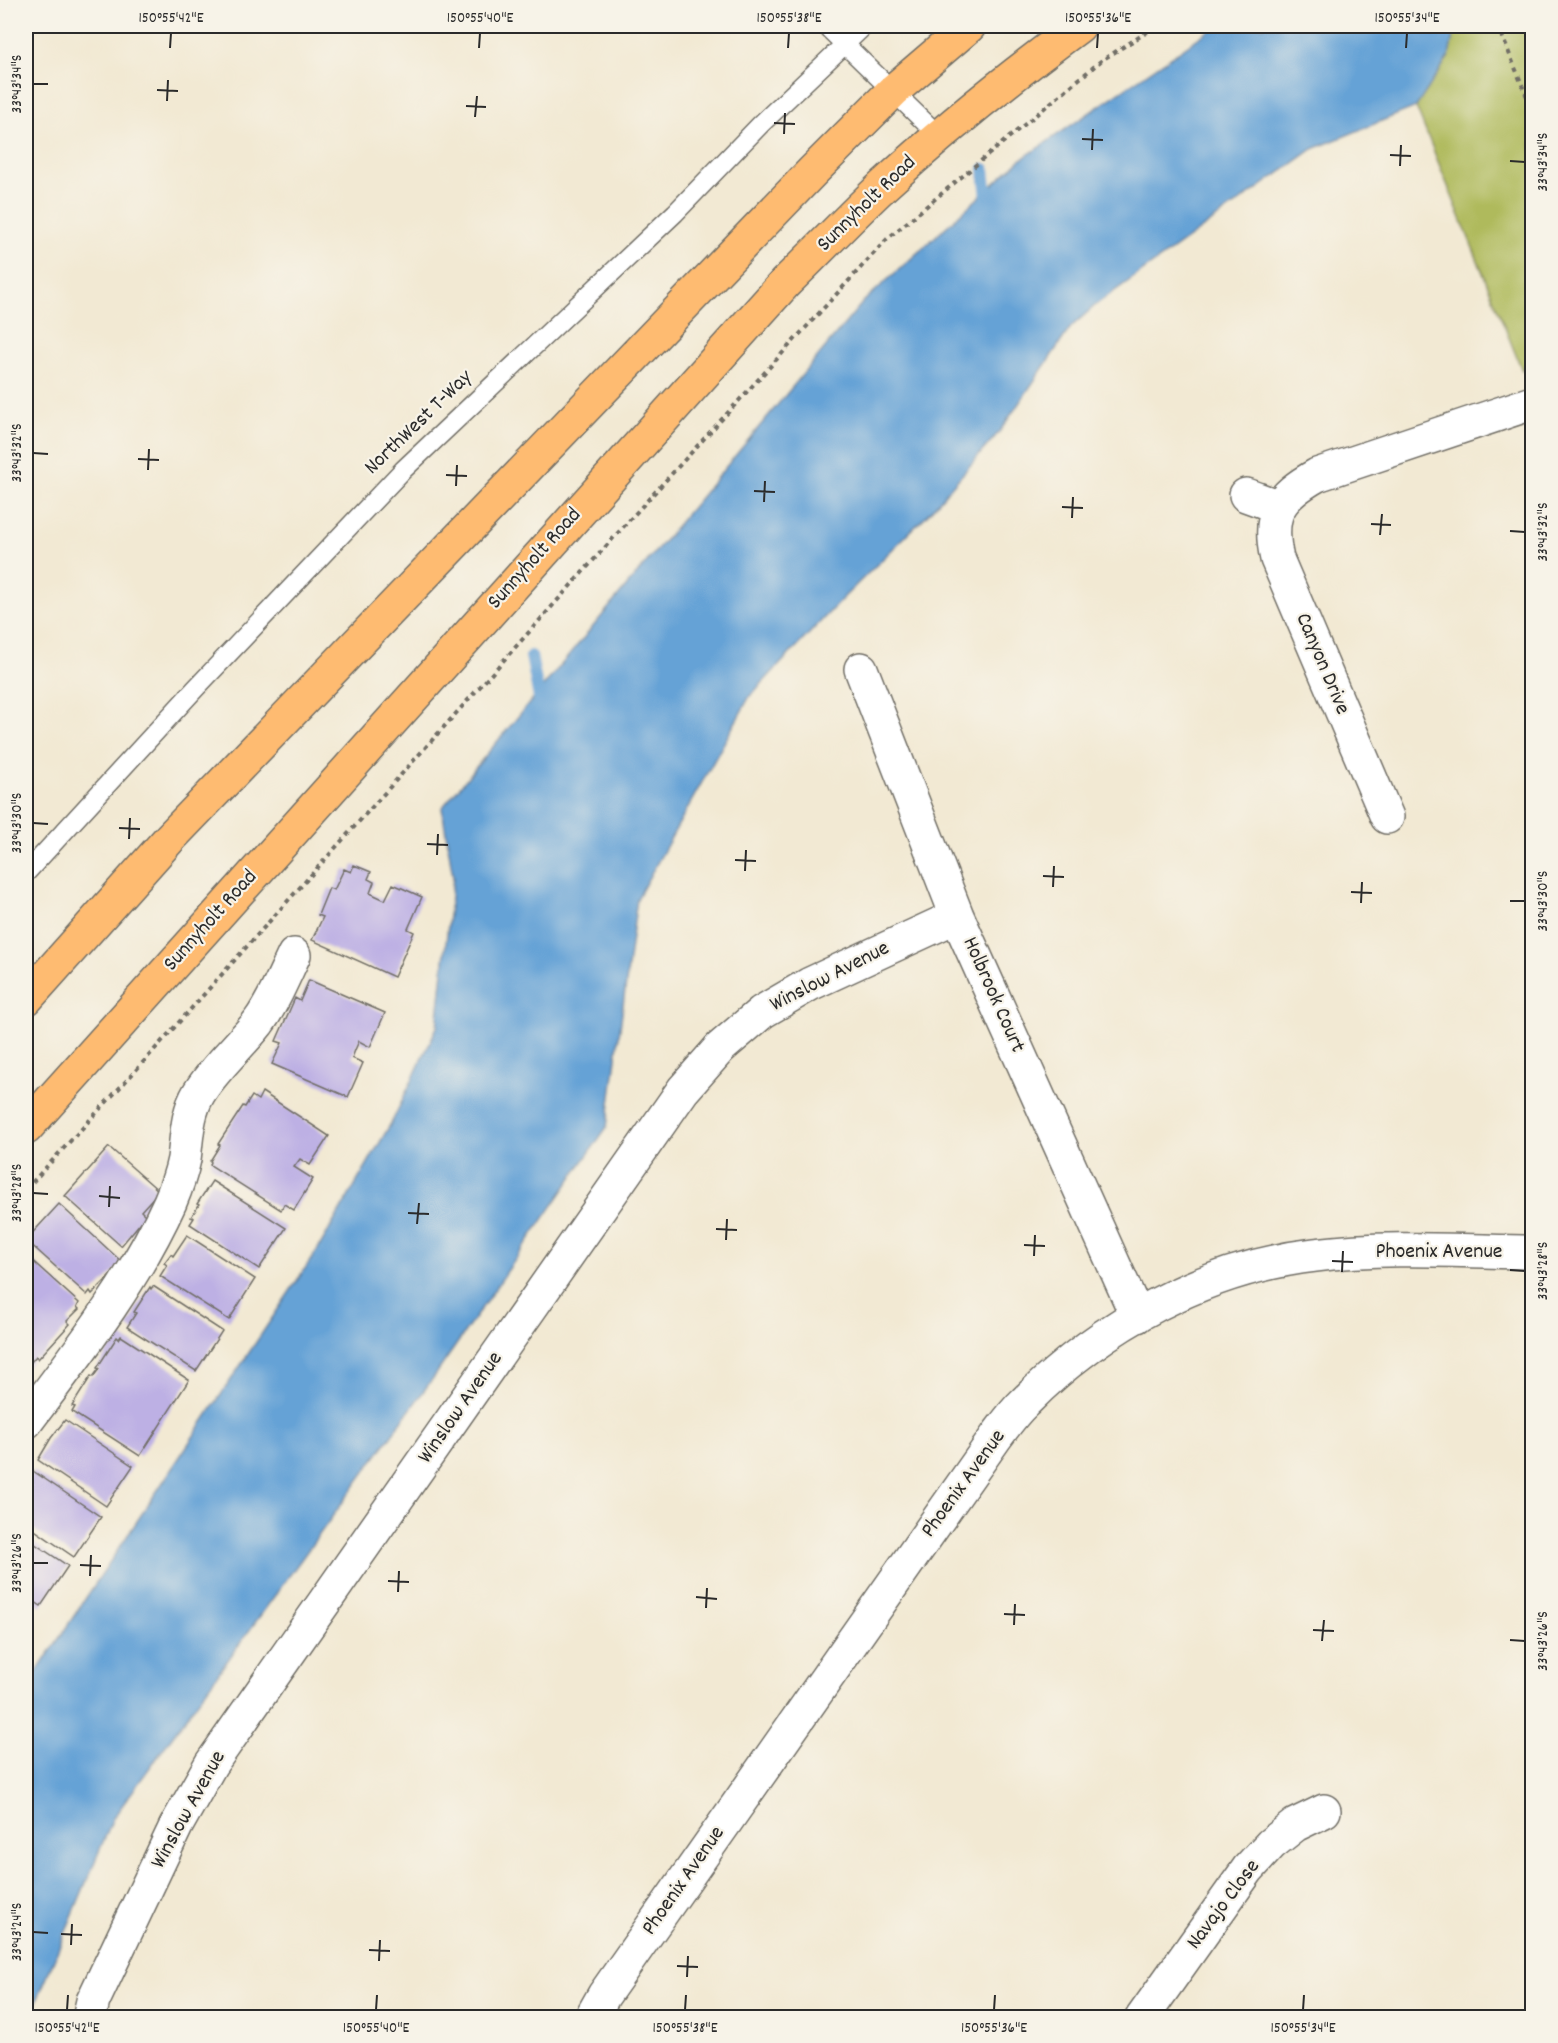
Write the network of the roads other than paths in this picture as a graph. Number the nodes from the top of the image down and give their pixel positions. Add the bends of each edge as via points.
1 (826, 26) edge
2 (864, 26) edge
3 (969, 26) edge
4 (1079, 26) edge
5 (843, 44) junction
6 (893, 91) junction
7 (939, 136) junction
8 (1533, 403) edge
9 (1246, 495) dead end
10 (1279, 507) junction
11 (861, 669) dead end
12 (1387, 817) dead end
13 (26, 873) edge
14 (957, 916) junction
15 (294, 955) dead end
16 (26, 999) edge
17 (26, 1128) edge
18 (1533, 1252) edge
19 (1137, 1316) junction
20 (26, 1422) edge
21 (1324, 1811) dead end
22 (89, 2018) edge
23 (591, 2018) edge
24 (1142, 2018) edge

1 - 5 lane
2 - 5 lane, NorthWest T-Way
3 - 6 main road
4 - 7 main road, Sunnyholt Road
5 - 6 lane
5 - 13 lane, NorthWest T-Way via 675,213 403,470
6 - 7 lane
6 - 16 main road via 170,838
7 - 17 main road, Sunnyholt Road via 785,283
8 - 10 street via 1317,475 1286,496
9 - 10 street
10 - 12 street, Canyon Drive via 1273,539 1278,559
11 - 14 street, Holbrook Court
14 - 19 street, Holbrook Court
14 - 22 street, Winslow Avenue via 810,984 762,1012 720,1048 683,1089 211,1764 176,1826 93,2001
15 - 20 street via 260,1021 198,1094 189,1116 178,1183 141,1257 103,1317
18 - 19 street, Phoenix Avenue via 1377,1251 1315,1255 1253,1266 1194,1287
19 - 23 street, Phoenix Avenue via 1058,1371 996,1437
21 - 24 street, Navajo Close via 1294,1825 1248,1869

